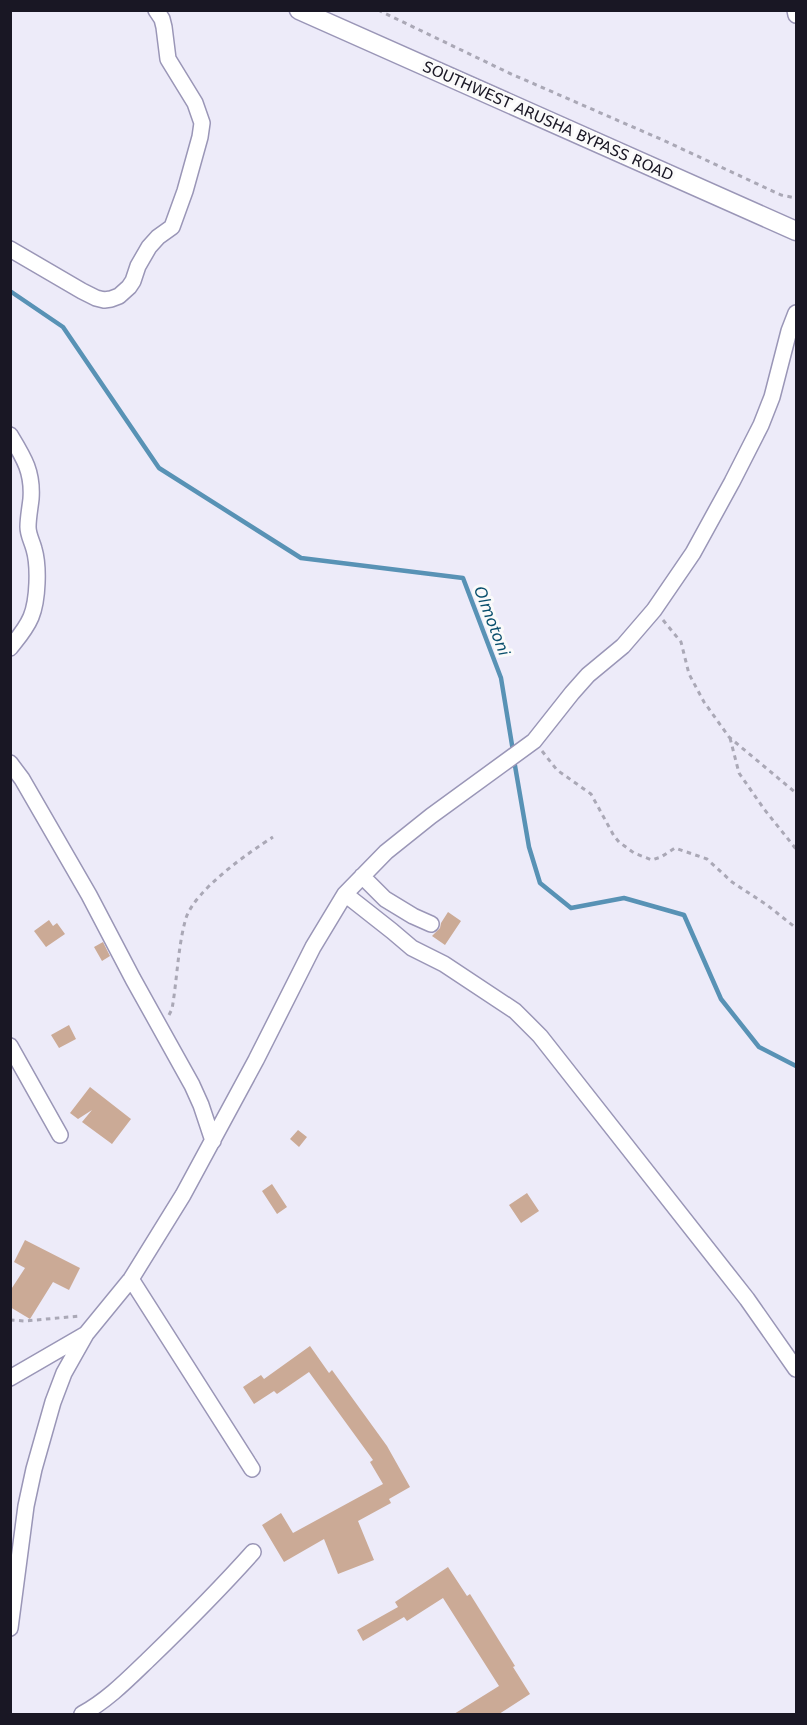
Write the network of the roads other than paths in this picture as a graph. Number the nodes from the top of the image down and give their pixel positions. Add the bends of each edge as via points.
1 (156, 10) edge
2 (299, 10) edge
3 (795, 10) edge
4 (796, 15) edge
5 (796, 231) edge
6 (10, 249) edge
7 (796, 313) edge
8 (10, 435) edge
9 (10, 648) edge
10 (10, 763) edge
11 (362, 876) junction
12 (345, 894) junction
13 (431, 924) dead end
14 (10, 1046) edge
15 (60, 1135) dead end
16 (213, 1141) junction
17 (131, 1279) junction
18 (86, 1334) junction
19 (796, 1369) edge
20 (10, 1378) edge
21 (252, 1468) dead end
22 (253, 1552) dead end
23 (10, 1628) edge
24 (82, 1714) edge

1 - 6 street via 164,27 168,59 195,103 202,123 172,227 149,247 129,287 119,296 104,300
2 - 5 main road, SOUTHWEST ARUSHA BYPASS ROAD
3 - 4 street
7 - 11 street via 761,425 693,553 654,610 623,646 583,681 534,741 395,845
8 - 9 street via 30,470 28,535 37,567 32,615
10 - 16 street via 89,895 163,1031 201,1105
11 - 12 street
11 - 13 street via 385,898
12 - 16 street via 312,947
12 - 19 street via 412,948 444,964 515,1011 540,1036 747,1299
14 - 15 street
16 - 17 street
17 - 18 street
17 - 21 street
18 - 20 street
18 - 23 street via 64,1373 34,1469
22 - 24 street via 145,1663 108,1697

